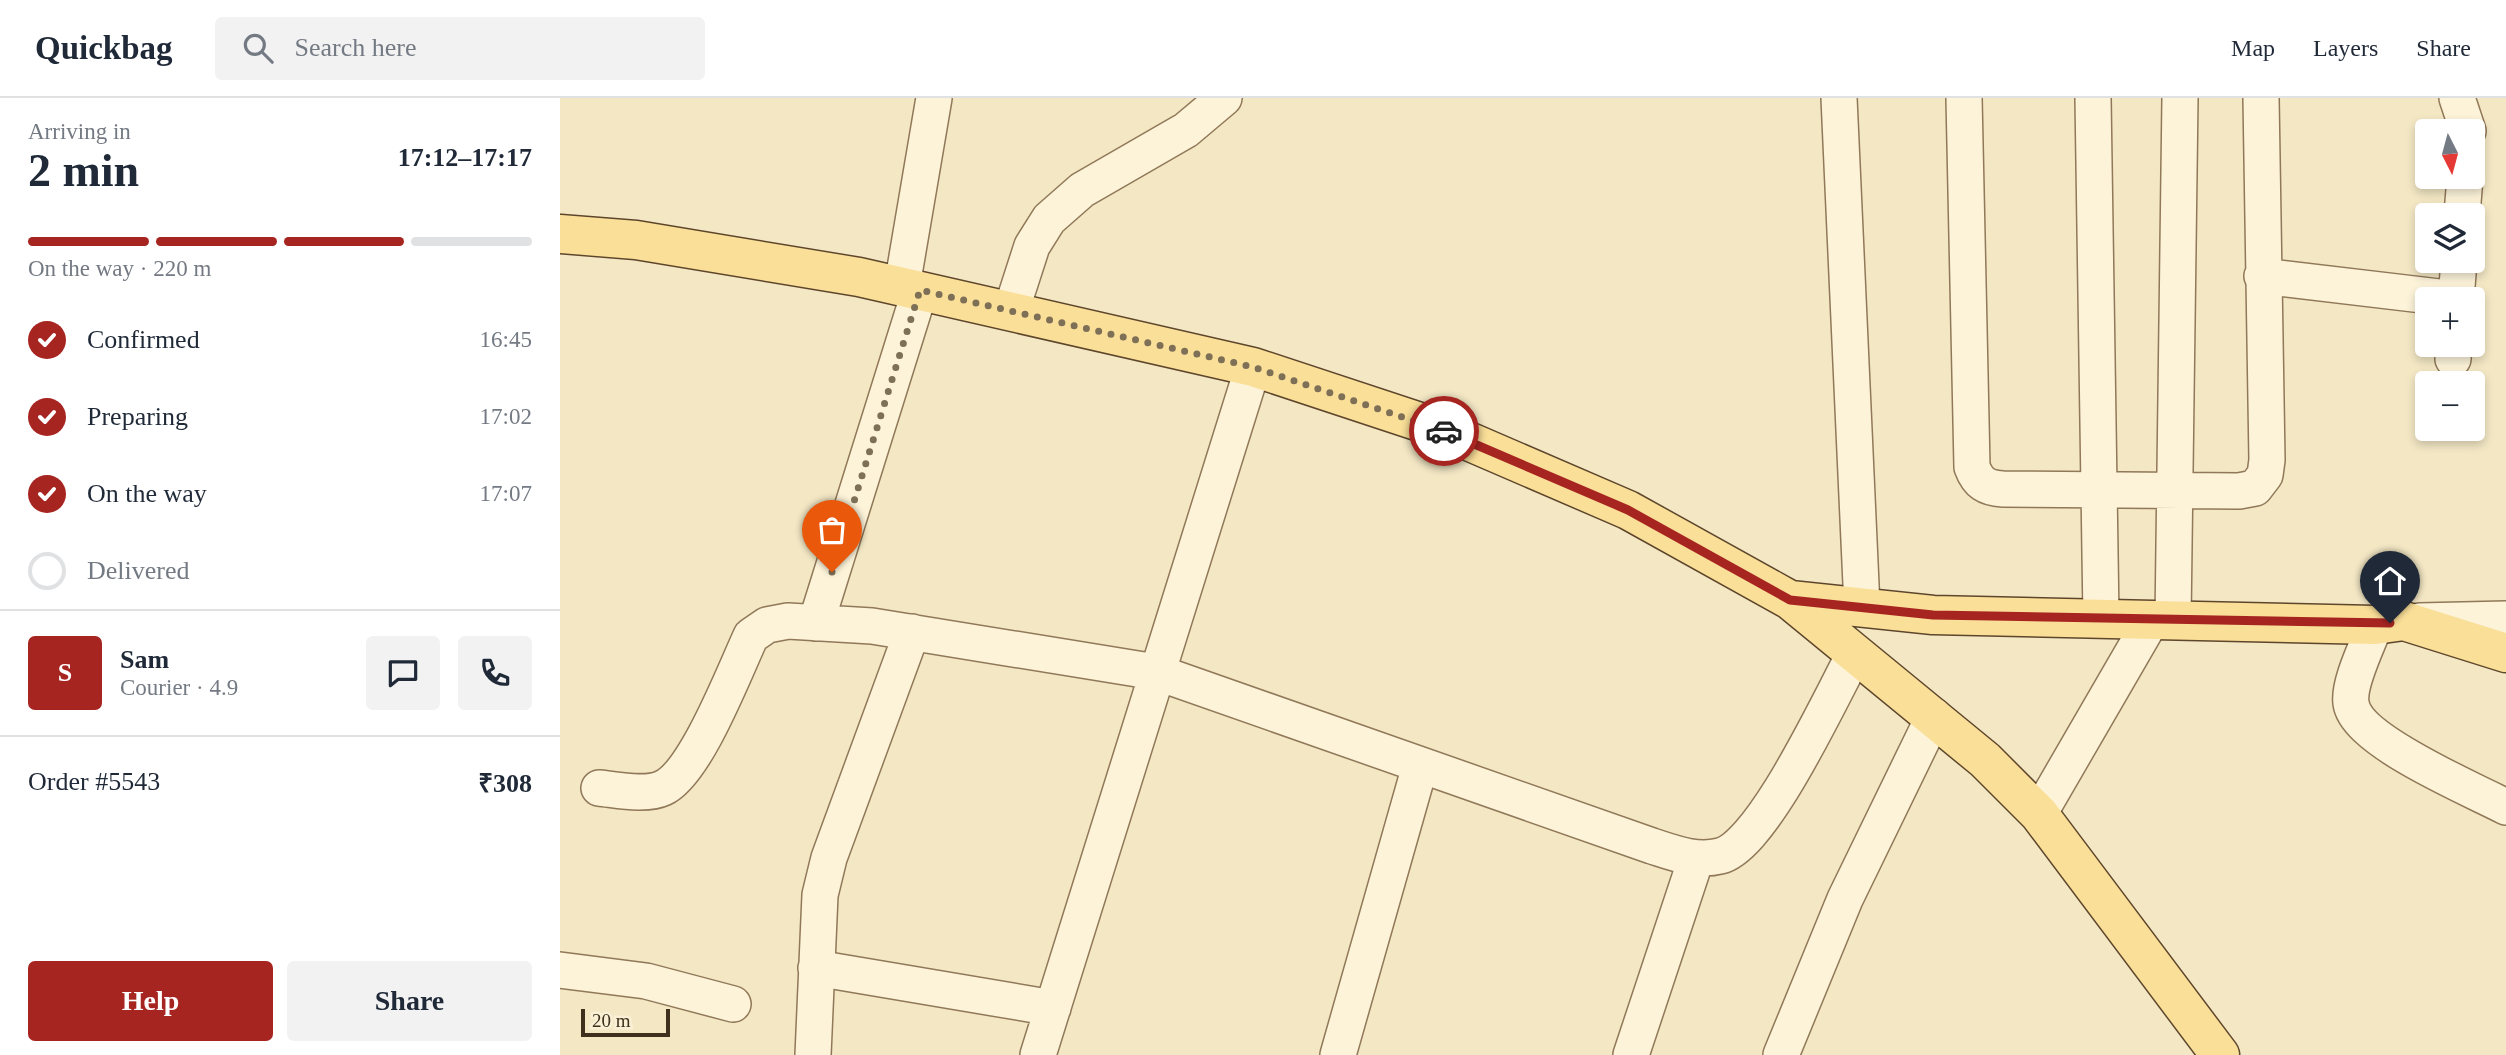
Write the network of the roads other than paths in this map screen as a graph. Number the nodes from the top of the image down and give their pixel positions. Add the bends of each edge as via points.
1 (934, 98) edge
2 (1224, 98) edge
3 (1839, 98) edge
4 (1964, 98) edge
5 (2093, 98) edge
6 (2180, 98) edge
7 (2261, 98) edge
8 (2457, 98) edge
9 (2464, 119) edge
10 (560, 234) edge
11 (2262, 276) junction
12 (911, 288) junction
13 (2415, 294) edge
14 (1011, 311) junction
15 (1253, 367) junction
16 (2099, 487) junction
17 (2174, 490) junction
18 (1790, 600) junction
19 (1862, 607) junction
20 (2101, 618) junction
21 (2162, 619) junction
22 (2506, 619) edge
23 (816, 623) junction
24 (2390, 623) junction
25 (912, 632) junction
26 (1855, 653) junction
27 (2506, 653) edge
28 (1156, 672) junction
29 (1934, 716) junction
30 (1420, 766) junction
31 (599, 788) dead end
32 (2506, 807) edge
33 (2039, 814) junction
34 (1696, 859) junction
35 (816, 968) junction
36 (560, 970) edge
37 (733, 1004) dead end
38 (1053, 1008) junction
39 (813, 1055) edge
40 (1038, 1055) edge
41 (1338, 1055) edge
42 (1631, 1055) edge
43 (1781, 1055) edge
44 (2220, 1055) edge

1 - 12 street
2 - 14 street via 1186,130 1082,190 1049,219 1032,246
3 - 19 street
4 - 16 street via 1972,467 1976,480 1990,488
5 - 16 street
6 - 17 street
7 - 11 street
8 - 9 street
10 - 12 main road via 636,240
11 - 13 street
11 - 17 street via 2265,475 2255,488 2239,491
12 - 14 main road
12 - 23 street
14 - 15 main road
15 - 18 main road via 1438,428 1628,510
15 - 28 street
16 - 17 street
16 - 20 street
17 - 21 street
18 - 19 main road
18 - 26 main road
19 - 20 main road via 1933,615
20 - 21 main road
21 - 24 main road
21 - 33 street
22 - 24 street
23 - 25 street
23 - 31 street via 767,625 751,636 696,752 663,789
24 - 27 main road
24 - 32 street via 2355,677 2351,703 2361,722 2384,744
25 - 28 street
25 - 35 street via 829,858 820,895
26 - 29 main road
26 - 34 street via 1763,821 1740,847 1721,856
28 - 30 street
28 - 38 street
29 - 33 main road
29 - 43 street via 1845,898
30 - 34 street
30 - 41 street
33 - 44 main road
34 - 42 street
35 - 38 street
35 - 39 street
36 - 37 street via 646,981
38 - 40 street

